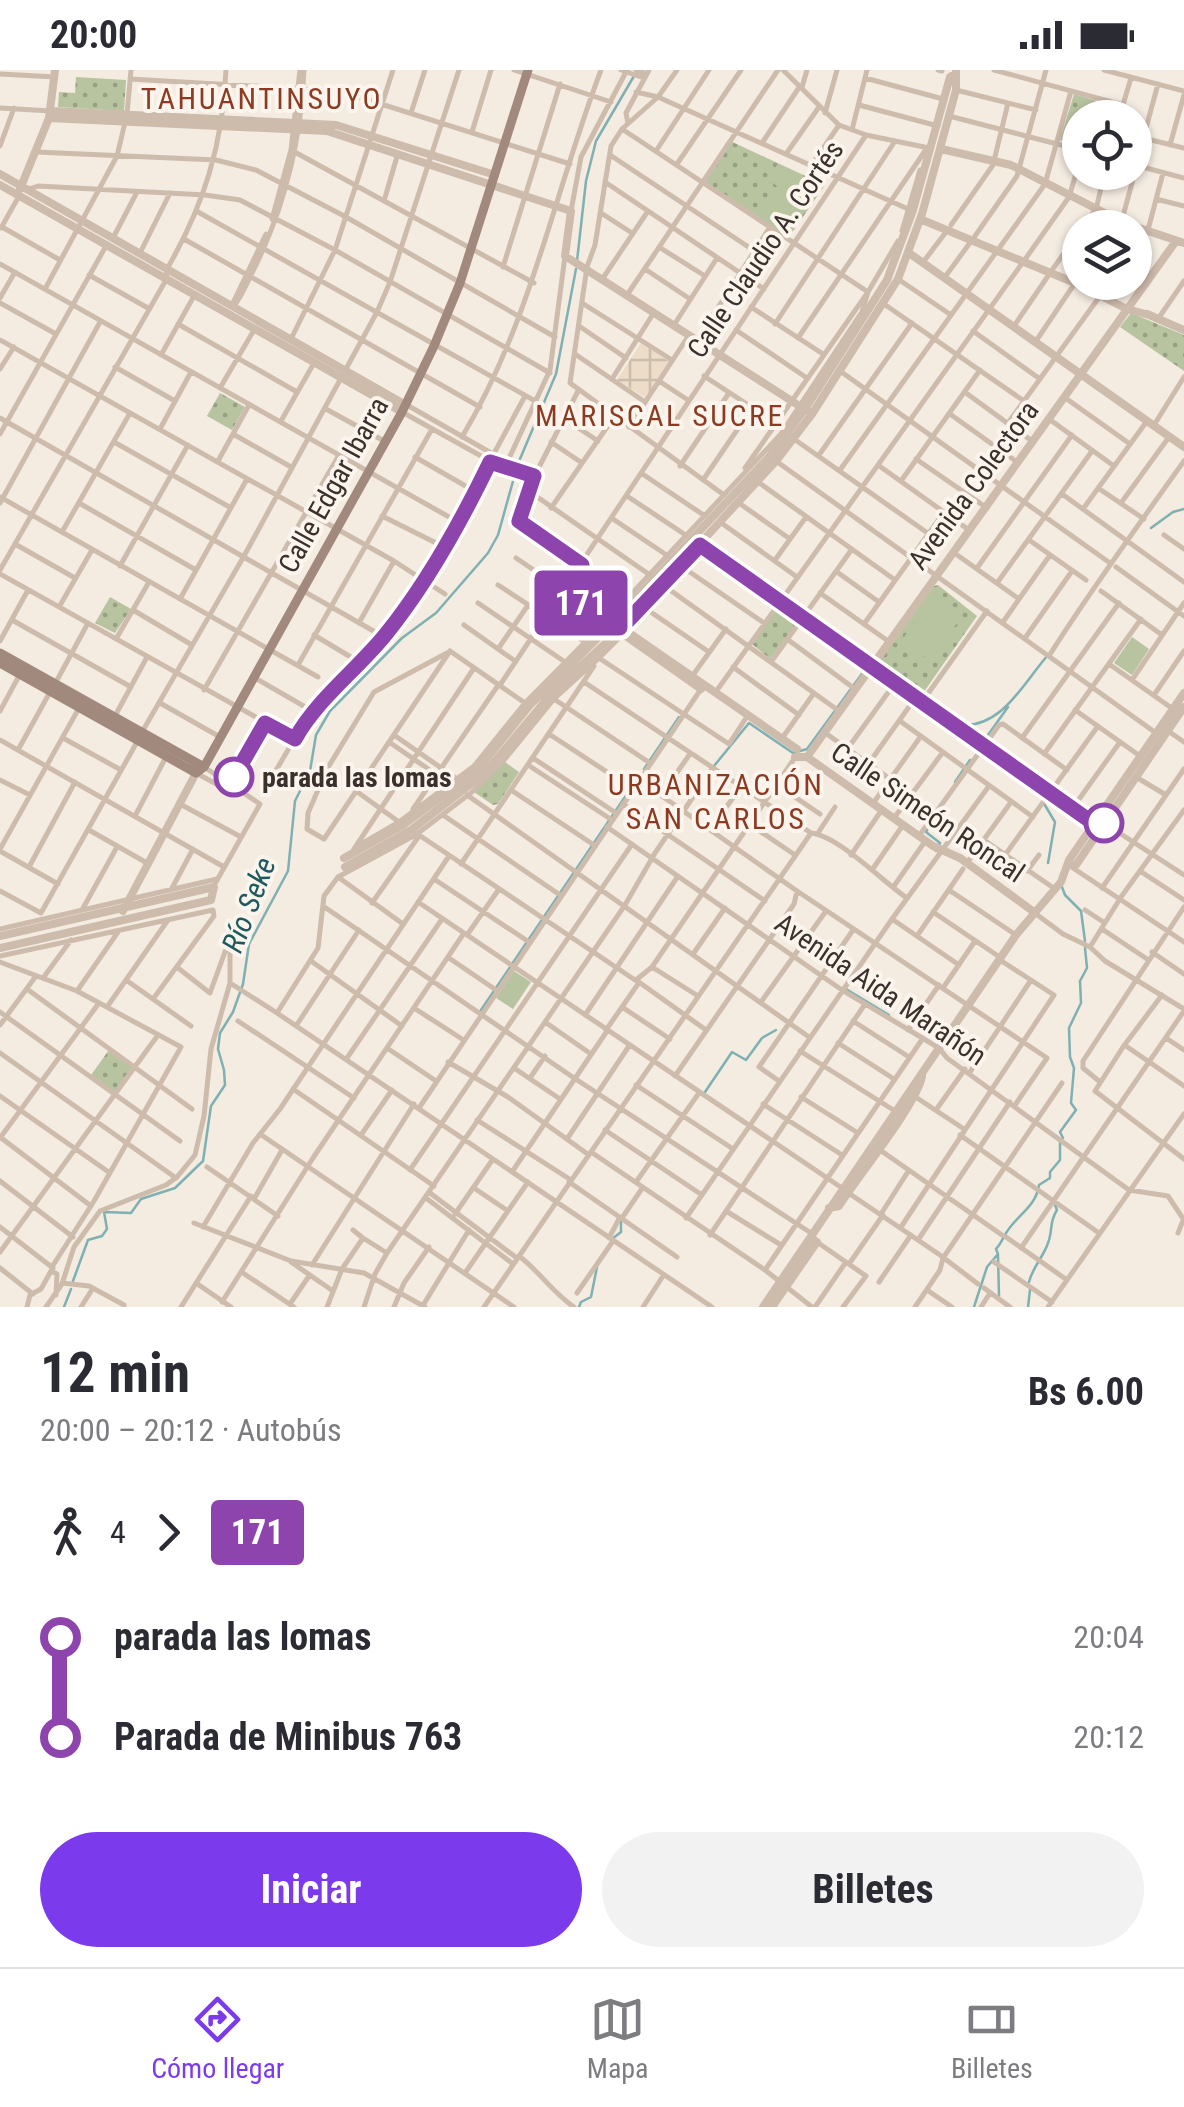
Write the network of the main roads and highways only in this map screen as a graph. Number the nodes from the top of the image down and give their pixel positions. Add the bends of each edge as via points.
1 (528, 72) edge
2 (0, 653) edge
3 (0, 663) edge
4 (53, 687) junction
5 (140, 737) junction
6 (200, 770) junction

1 - 6 main road, Calle Edgar Ibarra via 434,346
2 - 4 main road
3 - 4 main road
4 - 5 main road
4 - 5 main road via 115,716
5 - 6 main road
5 - 6 main road

